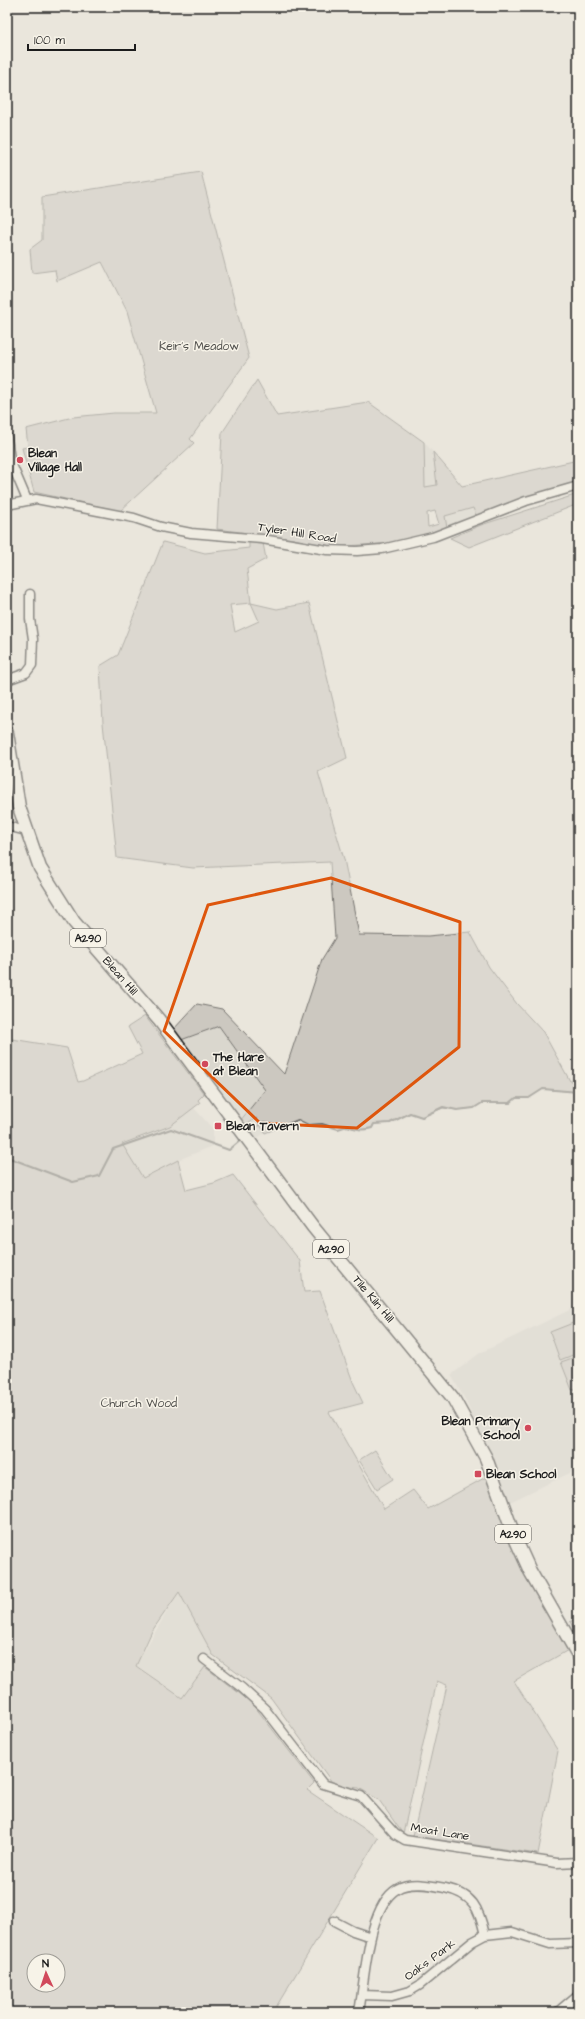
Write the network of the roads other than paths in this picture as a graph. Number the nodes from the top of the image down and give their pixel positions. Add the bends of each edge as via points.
1 (7, 437) edge
2 (578, 486) edge
3 (27, 500) junction
4 (7, 505) edge
5 (30, 594) dead end
6 (7, 680) edge
7 (7, 734) edge
8 (7, 826) edge
9 (26, 832) junction
10 (227, 1113) joint
11 (578, 1655) edge
12 (204, 1658) dead end
13 (578, 1862) edge
14 (334, 1921) dead end
15 (485, 1935) junction
16 (371, 1937) junction
17 (578, 1943) edge
18 (362, 1995) junction
19 (578, 1996) edge
20 (359, 2012) edge
21 (559, 2012) edge

1 - 3 street via 10,460
2 - 3 street, Tyler Hill Road via 526,501 433,537 382,549 341,552 262,539 191,533 134,518 36,499
3 - 4 street, Tyler Hill Road
5 - 6 street via 32,665 26,673
7 - 9 main road, Blean Hill / A290 via 19,807
8 - 9 street
9 - 10 main road, Blean Hill / A290 via 40,868 74,922 159,1020
10 - 11 main road, Tile Kiln Hill / A290 via 313,1227 440,1380 459,1408 486,1458 515,1538 530,1571
12 - 13 street, Moat Lane via 265,1708 323,1784 361,1796 387,1826 405,1840 557,1863
14 - 16 street
15 - 16 street via 477,1908 467,1896 454,1890 423,1884 397,1889 386,1899
15 - 17 street, Oaks Park via 512,1932 550,1944
15 - 18 street, Oaks Park via 472,1942 425,1982 410,1991 392,1996
16 - 18 street via 364,1966
18 - 20 street
19 - 21 street

